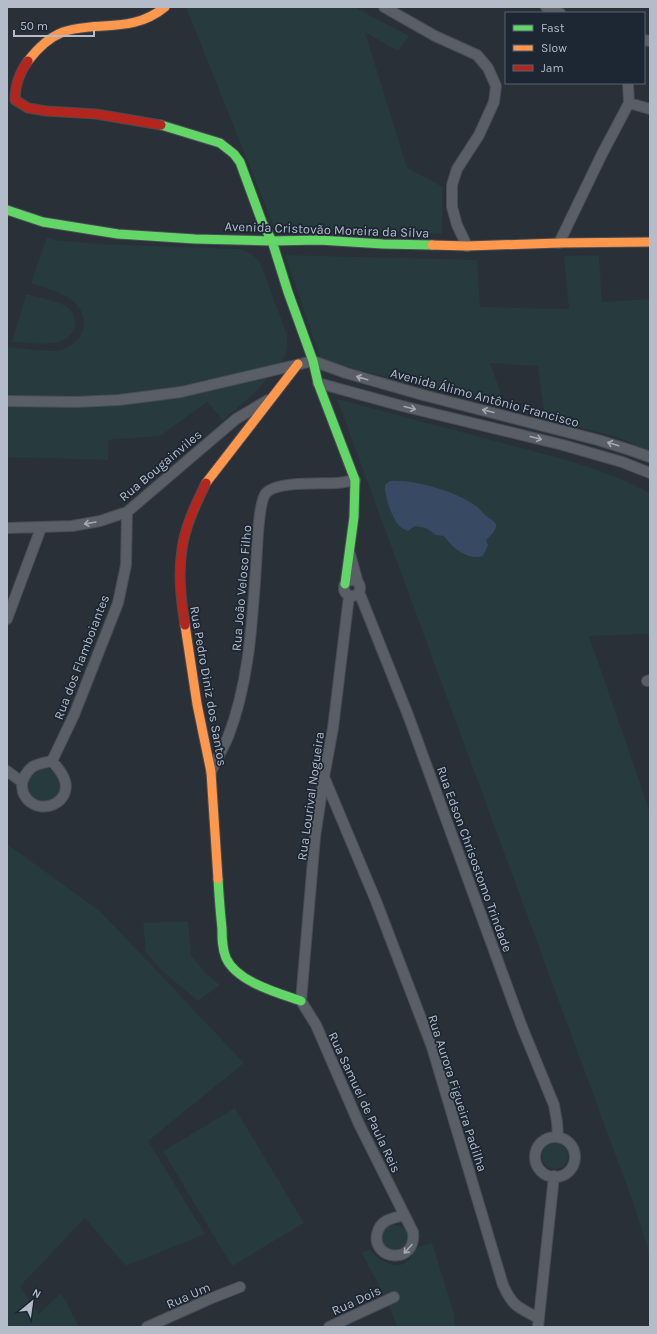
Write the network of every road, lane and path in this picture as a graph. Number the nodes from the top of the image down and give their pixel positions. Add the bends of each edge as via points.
1 (165, 7) edge
2 (384, 7) edge
3 (546, 7) edge
4 (558, 12) edge
5 (628, 84) edge
6 (629, 103) junction
7 (650, 109) edge
8 (7, 210) edge
9 (272, 241) junction
10 (650, 242) edge
11 (559, 243) junction
12 (467, 246) junction
13 (313, 361) junction
14 (298, 364) junction
15 (318, 383) junction
16 (272, 398) junction
17 (7, 401) edge
18 (650, 458) edge
19 (650, 473) edge
20 (355, 480) junction
21 (127, 512) junction
22 (7, 528) edge
23 (41, 528) junction
24 (349, 548) junction
25 (345, 584) joint
26 (355, 590) junction
27 (7, 618) edge
28 (52, 761) junction
29 (7, 772) edge
30 (211, 772) junction
31 (324, 777) junction
32 (22, 782) junction
33 (301, 1001) junction
34 (558, 1137) junction
35 (554, 1176) junction
36 (404, 1214) dead end
37 (240, 1287) dead end
38 (394, 1297) dead end
39 (538, 1323) edge
40 (147, 1327) edge
41 (329, 1327) edge

1 - 9 street via 161,12 139,22 68,30 52,38 35,51 24,66 17,78 14,100 28,108 96,114 157,124 220,143 240,162 262,222
2 - 12 street via 435,36 477,55 488,68 496,86 494,102 479,135 457,169 452,185 452,207 456,225
3 - 4 street
5 - 6 street
6 - 7 street
6 - 11 street
8 - 9 street, Avenida Cristovão Moreira da Silva via 42,222 118,234
9 - 12 street, Avenida Cristovão Moreira da Silva via 319,240
9 - 13 street
10 - 11 street, Avenida Cristovão Moreira da Silva
11 - 12 street, Avenida Cristovão Moreira da Silva
13 - 14 street
13 - 15 street
18 -> 13 street, Avenida Álimo Antônio Francisco via 591,438 423,395
14 - 16 street, Rua Pedro Diniz dos Santos
14 - 17 street via 181,392 119,400
15 -> 19 street, Avenida Álimo Antônio Francisco via 562,445
15 - 20 street
16 - 21 street, Rua Bougainviles via 236,419
16 - 30 street, Rua Pedro Diniz dos Santos via 206,484 191,516 182,549 180,588 184,619
20 - 24 street via 354,517
20 - 30 street, Rua João Veloso Filho via 280,486 266,493 263,499 250,638 243,683 228,736
21 -> 23 street, Rua Bougainviles via 100,521
21 - 28 street, Rua dos Flamboiantes via 126,565 118,602 74,715
22 - 23 street, Rua Bougainviles
23 - 27 street
24 - 25 street
24 - 26 street, Rua Edson Chrisostomo Trindade
25 - 26 street via 354,580
26 - 31 street, Rua Lourival Nogueira via 343,638 334,728
26 - 34 street, Rua Edson Chrisostomo Trindade via 408,715 522,1027 554,1105
28 - 32 street via 37,764 27,771
28 - 32 street via 66,782 64,795 56,804 44,808 32,804 23,795
29 - 32 street
30 - 33 street, Rua Pedro Diniz dos Santos via 222,949 228,962 240,974
31 - 33 street, Rua Lourival Nogueira via 315,838
31 - 39 street, Rua Aurora Figueira Padilha via 376,901 432,1047 503,1285 517,1307
33 - 36 street, Rua Samuel de Paula Reis via 316,1025 359,1124
34 - 35 street via 572,1146 575,1154 570,1170 563,1175
34 - 35 street via 547,1138 539,1145 535,1155 537,1165 544,1173
35 - 39 street
37 - 40 street, Rua Um
38 - 41 street, Rua Dois

